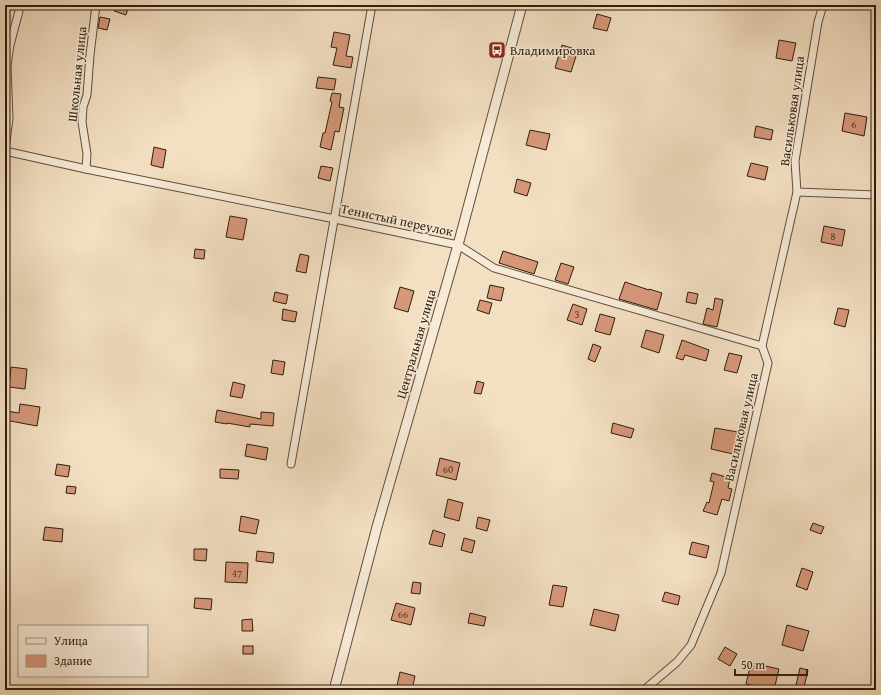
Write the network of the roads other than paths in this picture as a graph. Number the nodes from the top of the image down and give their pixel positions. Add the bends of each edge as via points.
1 (17, 5) edge
2 (96, 5) edge
3 (372, 5) edge
4 (522, 5) edge
5 (823, 5) edge
6 (5, 150) edge
7 (86, 169) junction
8 (797, 192) junction
9 (876, 196) edge
10 (335, 219) junction
11 (458, 245) junction
12 (762, 346) junction
13 (291, 464) dead end
14 (334, 690) edge
15 (644, 690) edge

1 - 6 street via 19,11 7,65 9,119
2 - 7 street, Школьная улица via 82,122 87,154
3 - 10 street
4 - 11 street, Центральная улица
5 - 8 street, Васильковая улица via 795,161
6 - 7 street, Тенистый переулок
7 - 10 street, Тенистый переулок
8 - 9 street
8 - 12 street, Васильковая улица
10 - 11 street, Тенистый переулок
10 - 13 street
11 - 12 street, Тенистый переулок via 494,268
11 - 14 street, Центральная улица via 377,527
12 - 15 street, Васильковая улица via 768,363 721,573 691,645 677,662

